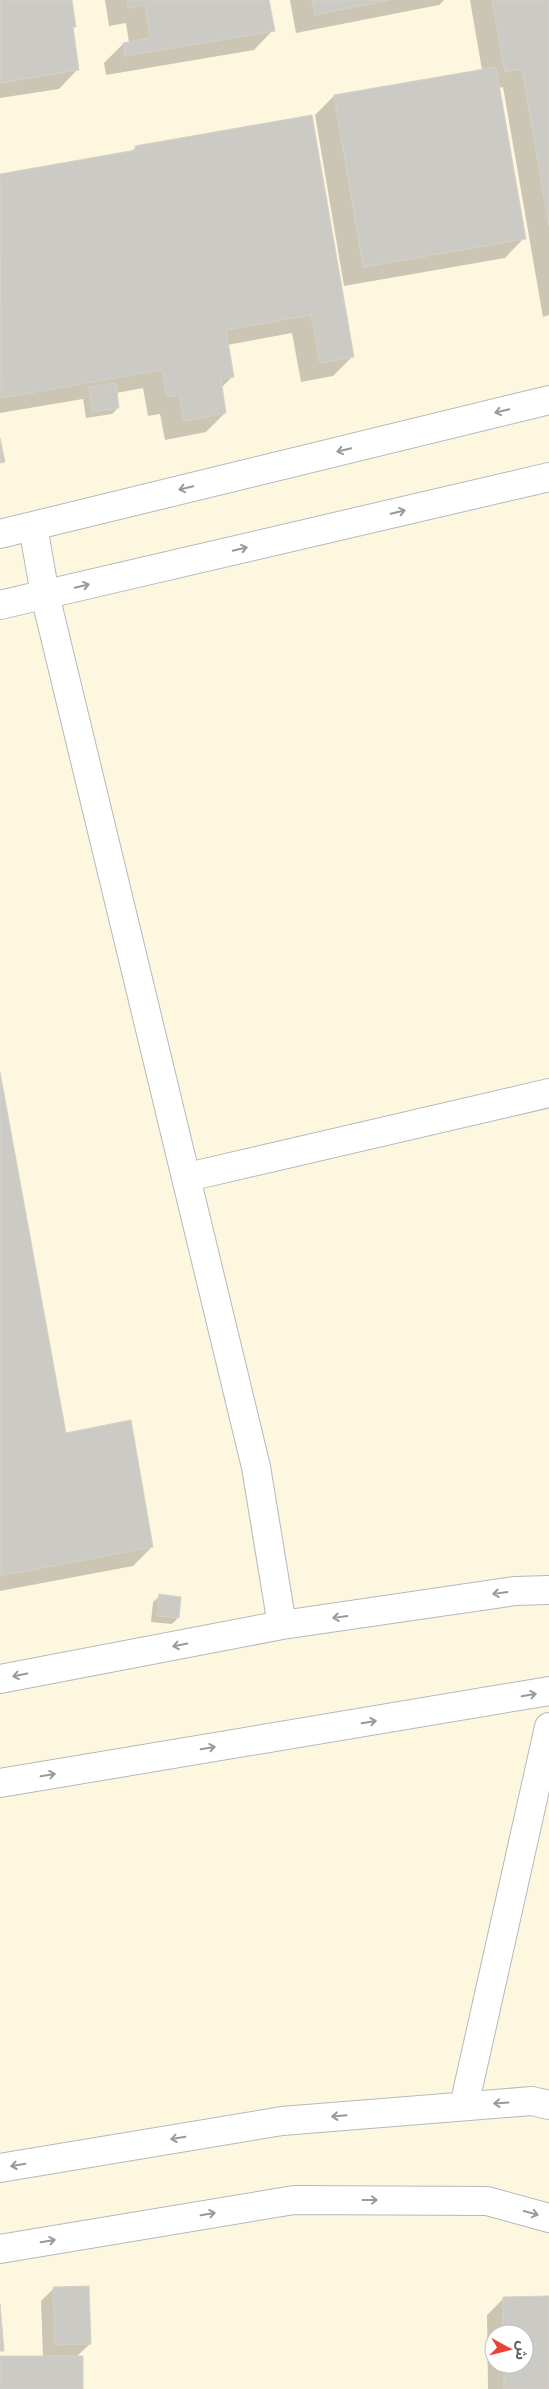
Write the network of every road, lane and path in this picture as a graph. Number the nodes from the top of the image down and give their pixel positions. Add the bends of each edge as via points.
1 (549, 400) edge
2 (549, 477) edge
3 (32, 526) junction
4 (0, 534) edge
5 (45, 595) junction
6 (0, 605) edge
7 (549, 1092) edge
8 (188, 1177) junction
9 (549, 1590) edge
10 (282, 1626) junction
11 (0, 1679) edge
12 (549, 1691) edge
13 (549, 1727) edge
14 (0, 1783) edge
15 (549, 2105) edge
16 (464, 2106) junction
17 (0, 2168) edge
18 (549, 2218) edge
19 (0, 2249) edge

1 -> 3 street
5 -> 2 street
3 - 4 street
3 - 5 street
5 - 6 street
5 - 8 street
7 - 8 street
8 - 10 street via 256,1467
9 -> 10 street via 515,1591
10 -> 11 street
14 -> 12 street
13 - 16 street
15 -> 16 street via 532,2101
16 -> 17 street via 282,2121
19 -> 18 street via 294,2200 487,2201

